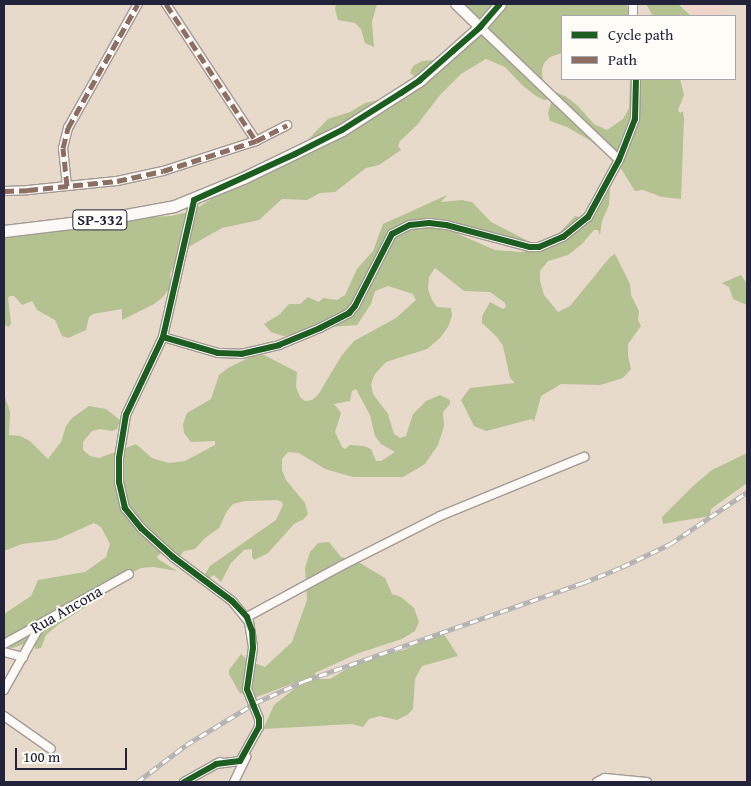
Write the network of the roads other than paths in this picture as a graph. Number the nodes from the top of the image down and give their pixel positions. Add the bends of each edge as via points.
1 (138, 4) edge
2 (166, 4) edge
3 (456, 4) edge
4 (500, 4) edge
5 (480, 27) junction
6 (636, 80) edge
7 (286, 125) dead end
8 (256, 141) junction
9 (619, 160) junction
10 (67, 186) junction
11 (4, 191) edge
12 (194, 200) junction
13 (4, 231) edge
14 (163, 337) junction
15 (584, 457) dead end
16 (129, 574) dead end
17 (247, 617) junction
18 (41, 624) junction
19 (4, 644) edge
20 (4, 652) edge
21 (23, 658) junction
22 (4, 690) edge
23 (4, 716) edge
24 (249, 745) junction
25 (51, 749) dead end
26 (237, 759) junction
27 (225, 763) junction
28 (216, 764) junction
29 (236, 776) edge
30 (184, 782) edge
31 (597, 782) edge
32 (647, 782) edge

1 - 10 street via 68,128 63,148
2 - 8 street
3 - 5 street
4 - 5 main road, SP-332
5 - 9 street
5 - 12 main road, SP-332 via 420,80 342,130
6 - 9 street via 635,119
7 - 8 street
8 - 10 street via 163,171 117,181
9 - 14 street via 588,217 551,243 530,247 446,225 410,225 392,234 355,306 333,322 279,345 241,354 218,353
10 - 11 street
12 - 13 main road, SP-332 via 104,220
12 - 14 street
14 - 17 street via 126,415 119,458 121,496 125,508 141,528 173,557 232,601
15 - 17 street via 440,516
16 - 18 street, Rua Ancona
17 - 24 street via 253,648 247,689 259,723
18 - 19 street, Rua Ancona
18 - 21 street
20 - 21 street
21 - 22 street
23 - 25 street
24 - 26 street
24 - 29 street
26 - 27 street
26 - 28 street
26 - 29 street
27 - 28 street
27 - 29 street via 232,766
28 - 30 street
31 - 32 street via 605,778

